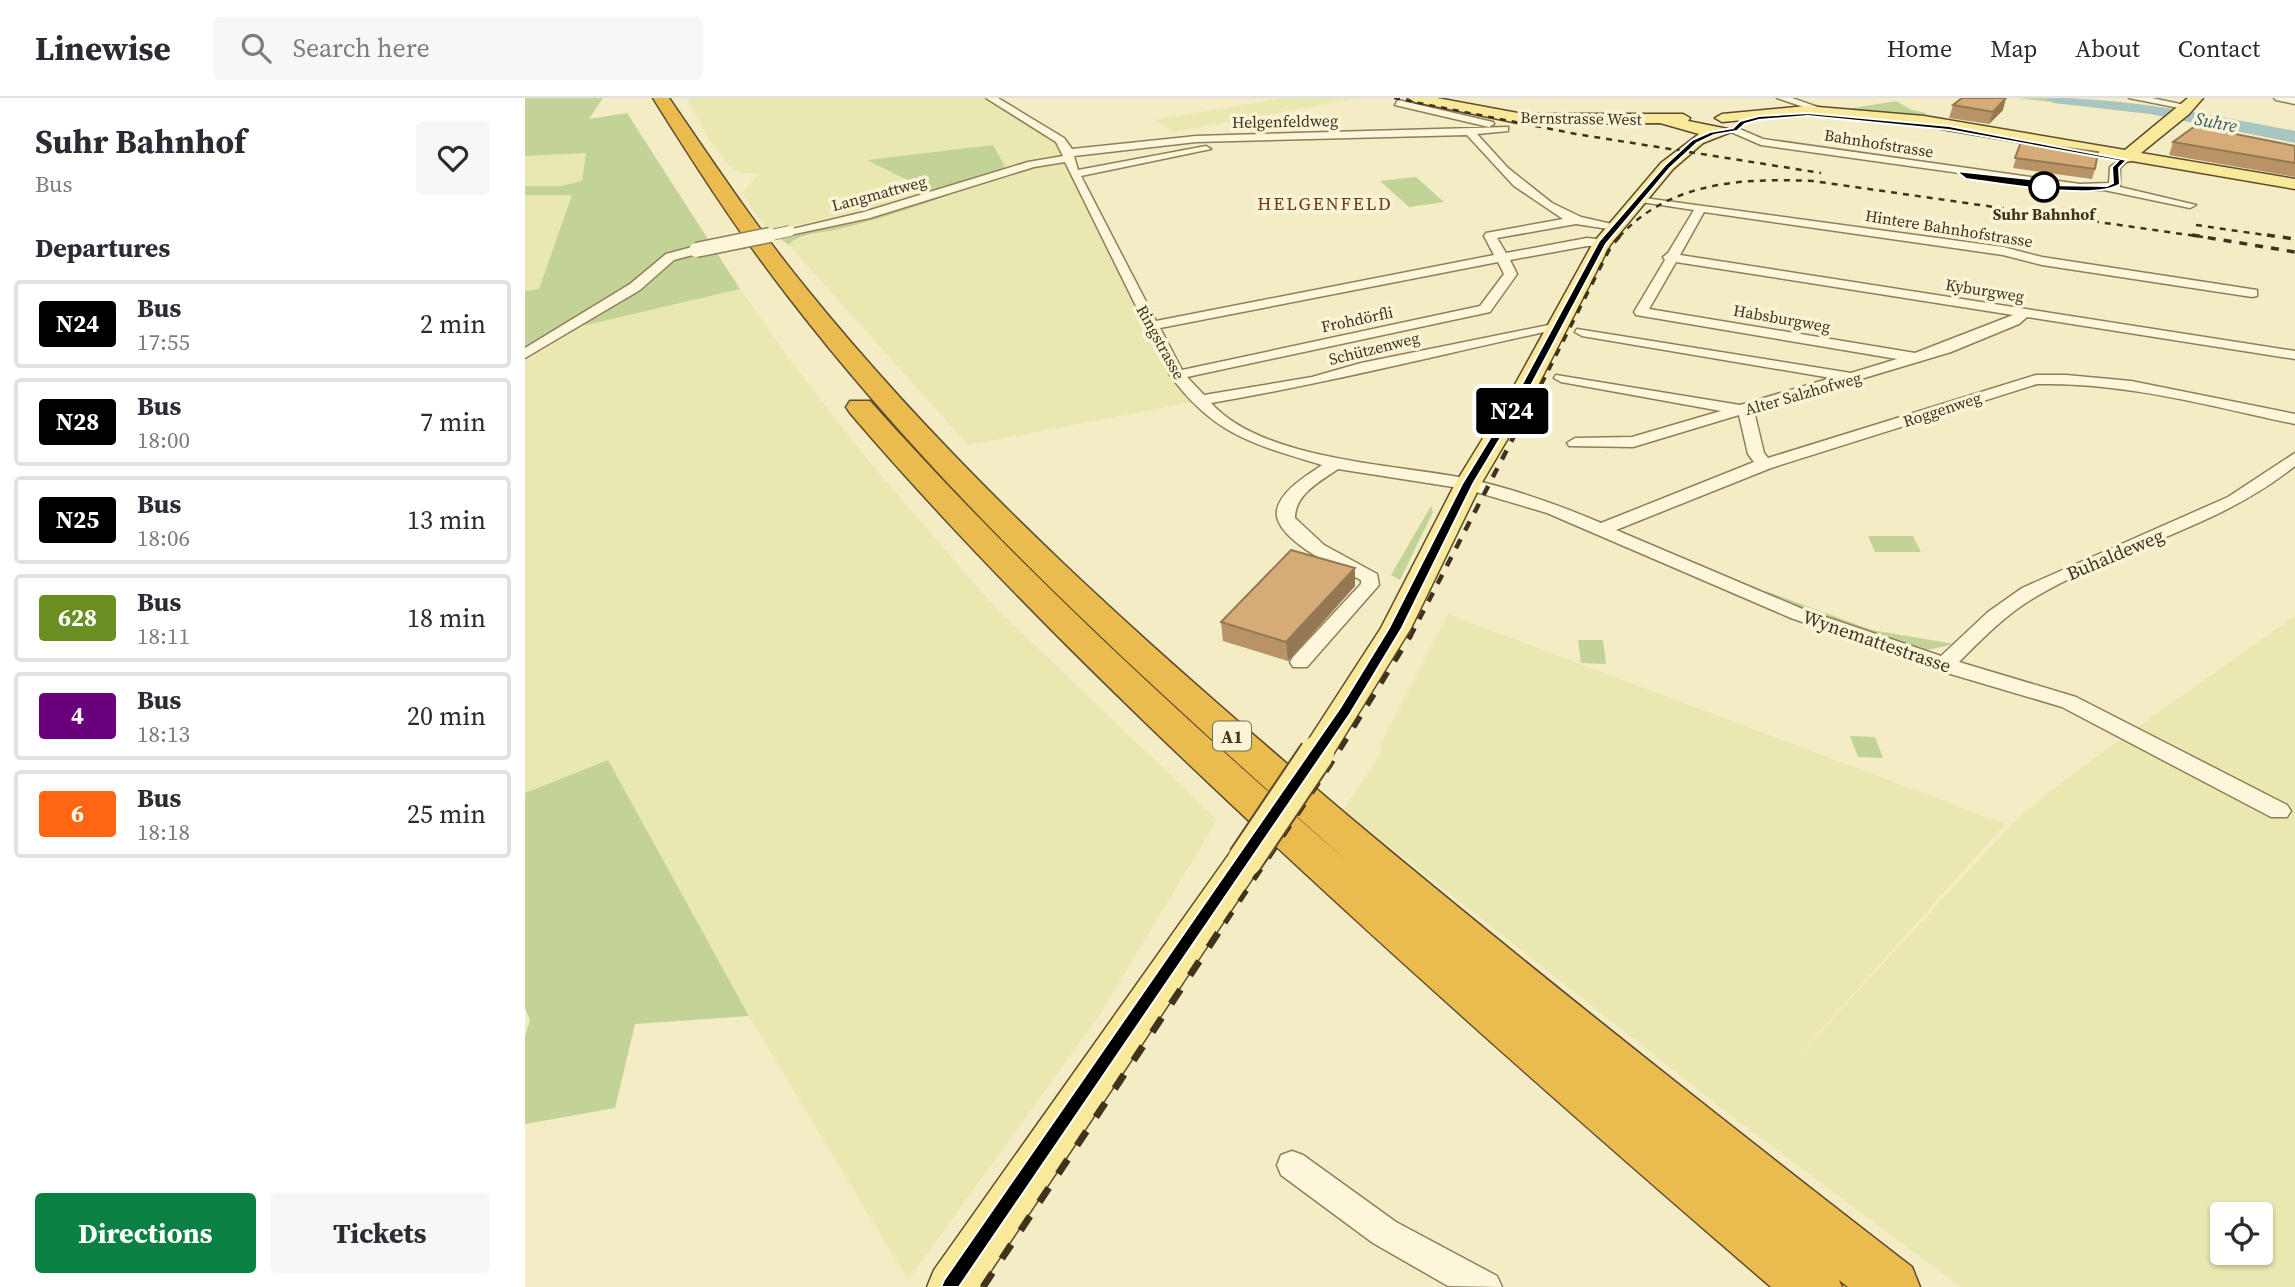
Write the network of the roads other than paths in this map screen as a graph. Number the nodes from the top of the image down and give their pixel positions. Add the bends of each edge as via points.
1 (642, 98) edge
2 (661, 98) edge
3 (991, 98) edge
4 (1415, 98) edge
5 (2134, 98) edge
6 (2279, 98) edge
7 (2295, 102) edge
8 (1398, 103) dead end
9 (1792, 104) edge
10 (1823, 104) edge
11 (2185, 109) edge
12 (1720, 125) junction
13 (1737, 127) junction
14 (1696, 128) junction
15 (1470, 132) junction
16 (1258, 137) junction
17 (1068, 155) junction
18 (2127, 158) junction
19 (1074, 174) junction
20 (2295, 186) edge
21 (2108, 188) junction
22 (1641, 198) junction
23 (2190, 205) dead end
24 (1700, 209) junction
25 (1576, 220) junction
26 (1615, 226) junction
27 (1602, 243) junction
28 (1504, 257) junction
29 (1669, 257) junction
30 (2252, 293) dead end
31 (2022, 314) junction
32 (1558, 325) junction
33 (1151, 326) junction
34 (1582, 332) dead end
35 (525, 354) edge
36 (2295, 355) edge
37 (1917, 358) junction
38 (1177, 374) junction
39 (1561, 378) dead end
40 (1855, 378) junction
41 (1198, 401) junction
42 (1746, 411) junction
43 (2295, 419) edge
44 (1576, 443) dead end
45 (2295, 458) edge
46 (1335, 463) junction
47 (1765, 464) junction
48 (1468, 484) junction
49 (1602, 529) junction
50 (1300, 662) dead end
51 (1944, 665) junction
52 (2279, 811) dead end
53 (1292, 1165) dead end
54 (951, 1287) edge
55 (1486, 1287) edge
56 (1814, 1287) edge
57 (1892, 1287) edge

1 - 56 highway, A1 via 716,218 791,322 889,440 1008,567 1167,721 1392,926
2 - 57 highway, A1 via 759,244 840,346 924,440 1058,575 1208,715 1427,905
3 - 17 street via 1057,138
4 - 14 main road, Bernstrasse West via 1523,119 1664,119
5 - 11 street
6 - 7 street
8 - 15 street, Helgenfeldweg via 1504,128
9 - 10 main road
9 - 12 main road
10 - 18 main road
11 - 18 main road
12 - 13 main road
12 - 14 main road
12 - 14 main road, Bernstrasse West
13 - 18 main road via 1791,115 1848,116
13 - 21 street, Bahnhofstrasse via 1754,140 1942,170
14 - 22 main road
15 - 16 street, Helgenfeldweg
15 - 25 street via 1512,180
16 - 17 street, Helgenfeldweg via 1164,141
16 - 19 street
17 - 19 street, Ringstrasse
17 - 35 street, Langmattweg, bridge via 866,215 670,257 635,287
18 - 20 main road
18 - 21 street via 2115,167 2117,184
19 - 33 street, Ringstrasse
21 - 23 street, Bahnhofstrasse
22 - 24 street, Hintere Bahnhofstrasse
22 - 26 main road
24 - 29 street
24 - 30 street, Hintere Bahnhofstrasse via 2003,251
25 - 26 street
25 - 28 street, Frohdörfli via 1490,236
26 - 27 main road
27 - 28 street, Frohdörfli
27 - 32 main road
28 - 33 street, Frohdörfli
28 - 38 street, Frohdörfli via 1511,274 1485,309
29 - 31 street, Kyburgweg
29 - 37 street, Habsburgweg via 1641,312
31 - 36 street, Kyburgweg
31 - 37 street, Alter Salzhofweg
32 - 41 street, Schützenweg
32 - 48 main road
33 - 38 street, Ringstrasse
34 - 40 street
37 - 40 street, Alter Salzhofweg
38 - 41 street, Ringstrasse
39 - 42 street
40 - 42 street, Alter Salzhofweg
41 - 46 street, Ringstrasse via 1253,439
42 - 44 street, Alter Salzhofweg via 1633,442
42 - 47 street via 1756,454
43 - 47 street, Roggenweg via 2119,385 2057,378 2020,383
45 - 51 street, Buhaldeweg via 2250,494 2029,592 1985,623
46 - 48 street, Ringstrasse
46 - 50 street via 1296,495 1285,517 1299,537 1370,578 1370,585
47 - 49 street, Roggenweg
48 - 49 street, Wynemattestrasse
48 - 54 main road, bridge via 1396,628 1317,753
49 - 51 street, Wynemattestrasse via 1785,609
51 - 52 street, Wynemattestrasse via 2069,702
53 - 55 street via 1380,1230

